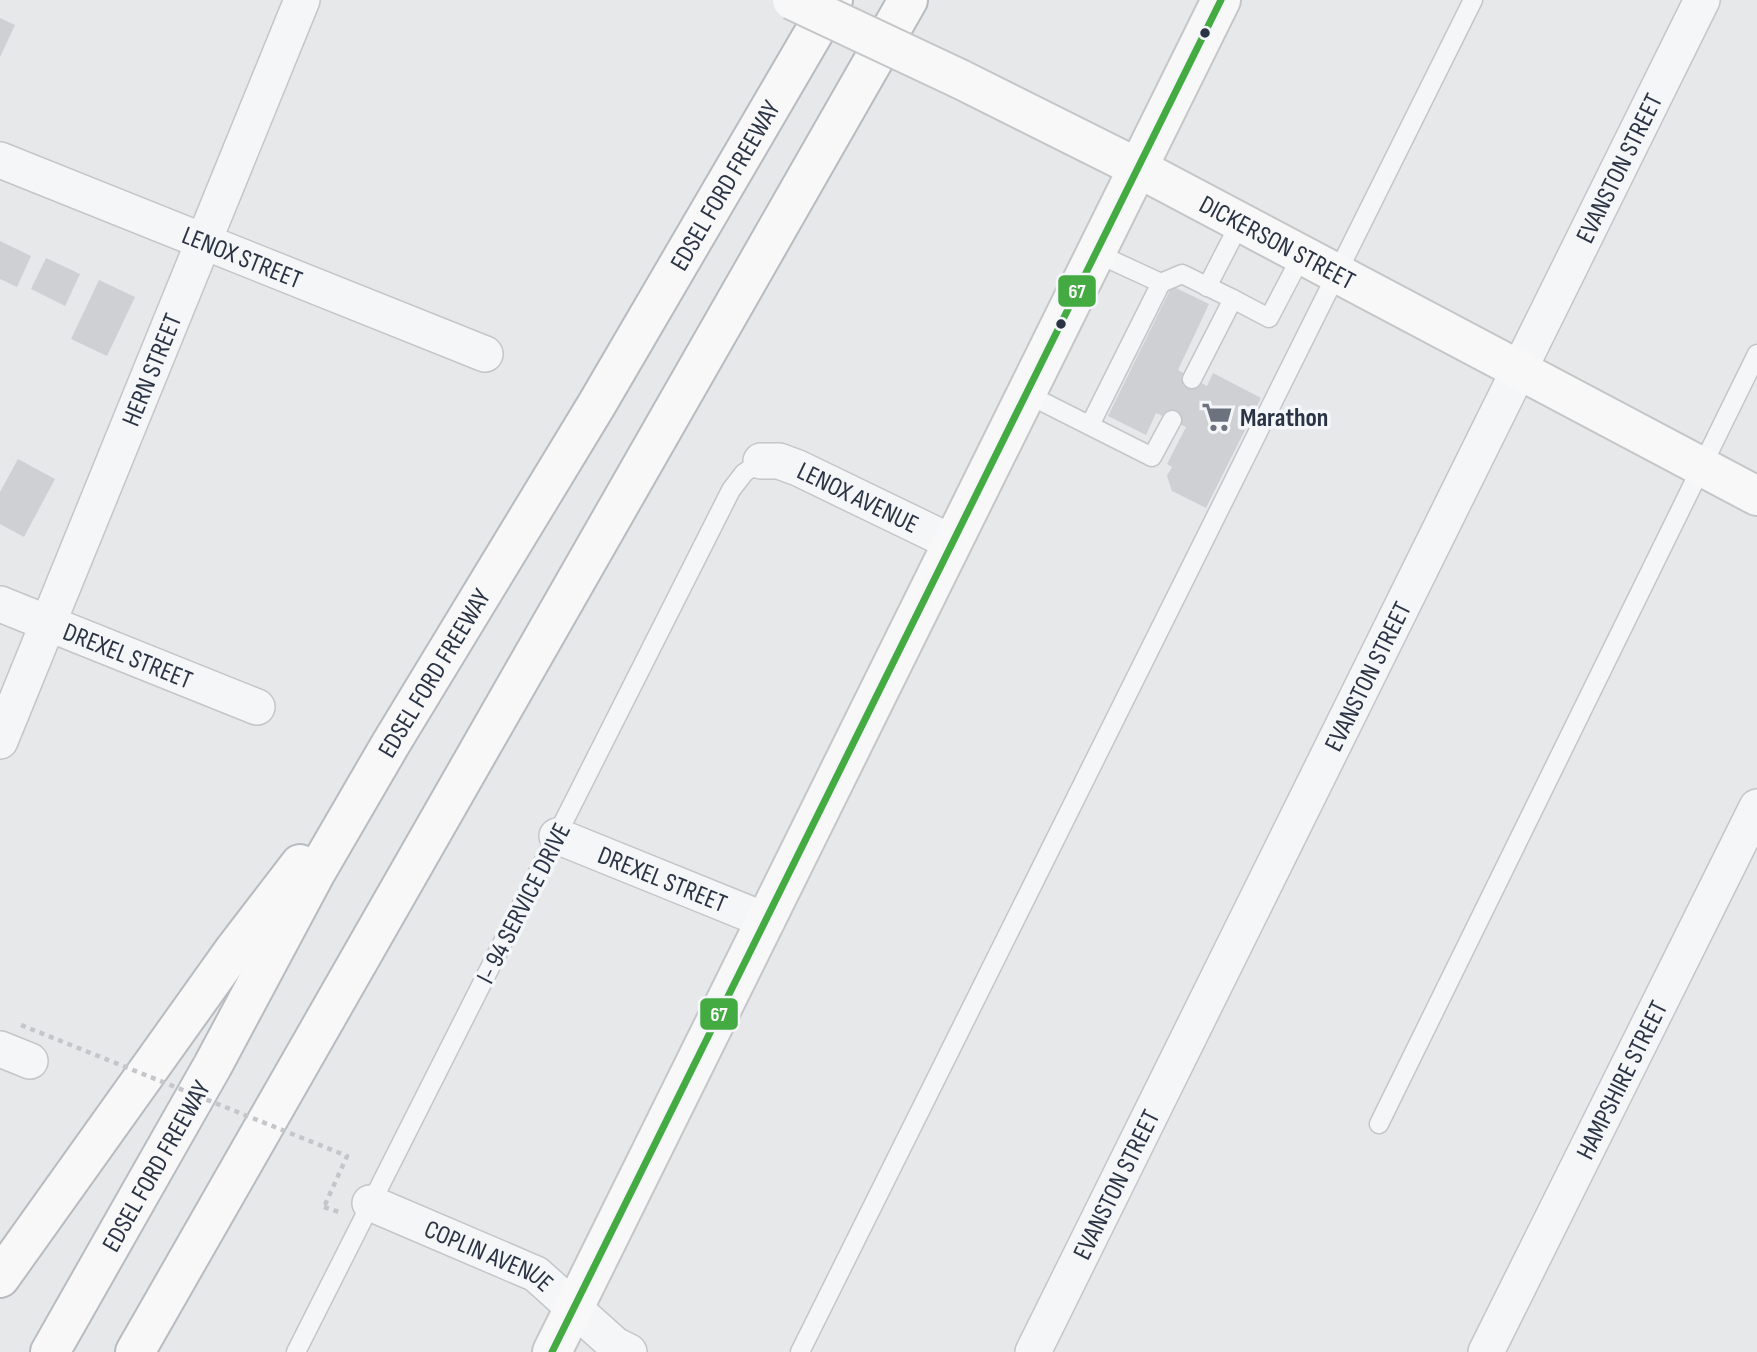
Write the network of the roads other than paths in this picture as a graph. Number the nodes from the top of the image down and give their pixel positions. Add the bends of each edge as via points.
1 (302, 0) edge
2 (792, 0) edge
3 (833, 0) edge
4 (908, 0) edge
5 (1221, 0) edge
6 (1473, 0) edge
7 (1702, 0) edge
8 (0, 160) edge
9 (1138, 168) junction
10 (1240, 223) junction
11 (204, 242) junction
12 (1096, 253) junction
13 (1302, 255) junction
14 (1338, 274) junction
15 (1161, 283) junction
16 (1207, 287) junction
17 (1233, 299) junction
18 (485, 354) dead end
19 (1757, 354) edge
20 (1191, 370) dead end
21 (1520, 371) junction
22 (1025, 393) junction
23 (1172, 420) dead end
24 (1090, 425) junction
25 (761, 461) joint
26 (1701, 467) junction
27 (1757, 496) edge
28 (953, 542) junction
29 (0, 604) edge
30 (48, 624) junction
31 (257, 707) dead end
32 (0, 741) edge
33 (390, 745) junction
34 (1757, 807) edge
35 (557, 836) junction
36 (767, 921) junction
37 (1379, 1124) dead end
38 (370, 1203) junction
39 (0, 1278) edge
40 (573, 1309) junction
41 (50, 1352) edge
42 (135, 1352) edge
43 (296, 1352) edge
44 (552, 1352) edge
45 (629, 1352) edge
46 (800, 1352) edge
47 (1033, 1352) edge
48 (1486, 1352) edge

1 - 11 street, HERN STREET
2 - 9 main road, DICKERSON STREET, bridge
3 - 33 main road, EDSEL FORD FREEWAY via 597,404
4 - 42 main road
5 - 9 main road
6 - 14 lane
7 - 21 street, EVANSTON STREET
8 - 11 street, LENOX STREET
9 - 10 main road, DICKERSON STREET
9 - 12 main road
10 - 13 main road, DICKERSON STREET
10 - 16 lane
11 - 18 street, LENOX STREET
11 - 30 street, HERN STREET
12 - 15 lane
12 - 22 main road
13 - 14 main road, DICKERSON STREET
13 - 17 lane via 1269,318
14 - 21 main road, DICKERSON STREET
14 - 46 lane
15 - 16 lane via 1182,274
15 - 24 lane via 1139,340
16 - 17 lane
17 - 20 lane via 1201,342
19 - 26 lane
21 - 26 main road, DICKERSON STREET
21 - 47 street, EVANSTON STREET
22 - 24 lane
22 - 28 main road
23 - 24 lane via 1152,457
25 - 28 street, LENOX AVENUE via 798,468
25 - 35 lane, I- 94 SERVICE DRIVE via 744,473 731,491
26 - 27 main road, DICKERSON STREET
26 - 37 lane
28 - 36 main road
29 - 30 street, DREXEL STREET
30 - 31 street, DREXEL STREET
30 - 32 street, HERN STREET
33 - 39 main road via 233,950
33 - 41 main road, EDSEL FORD FREEWAY
34 - 48 street, HAMPSHIRE STREET
35 - 36 street, DREXEL STREET
35 - 38 lane, I- 94 SERVICE DRIVE
36 - 40 main road
38 - 40 street, COPLIN AVENUE via 536,1274
38 - 43 lane, I- 94 SERVICE DRIVE
40 - 44 main road
40 - 45 street, COPLIN AVENUE

